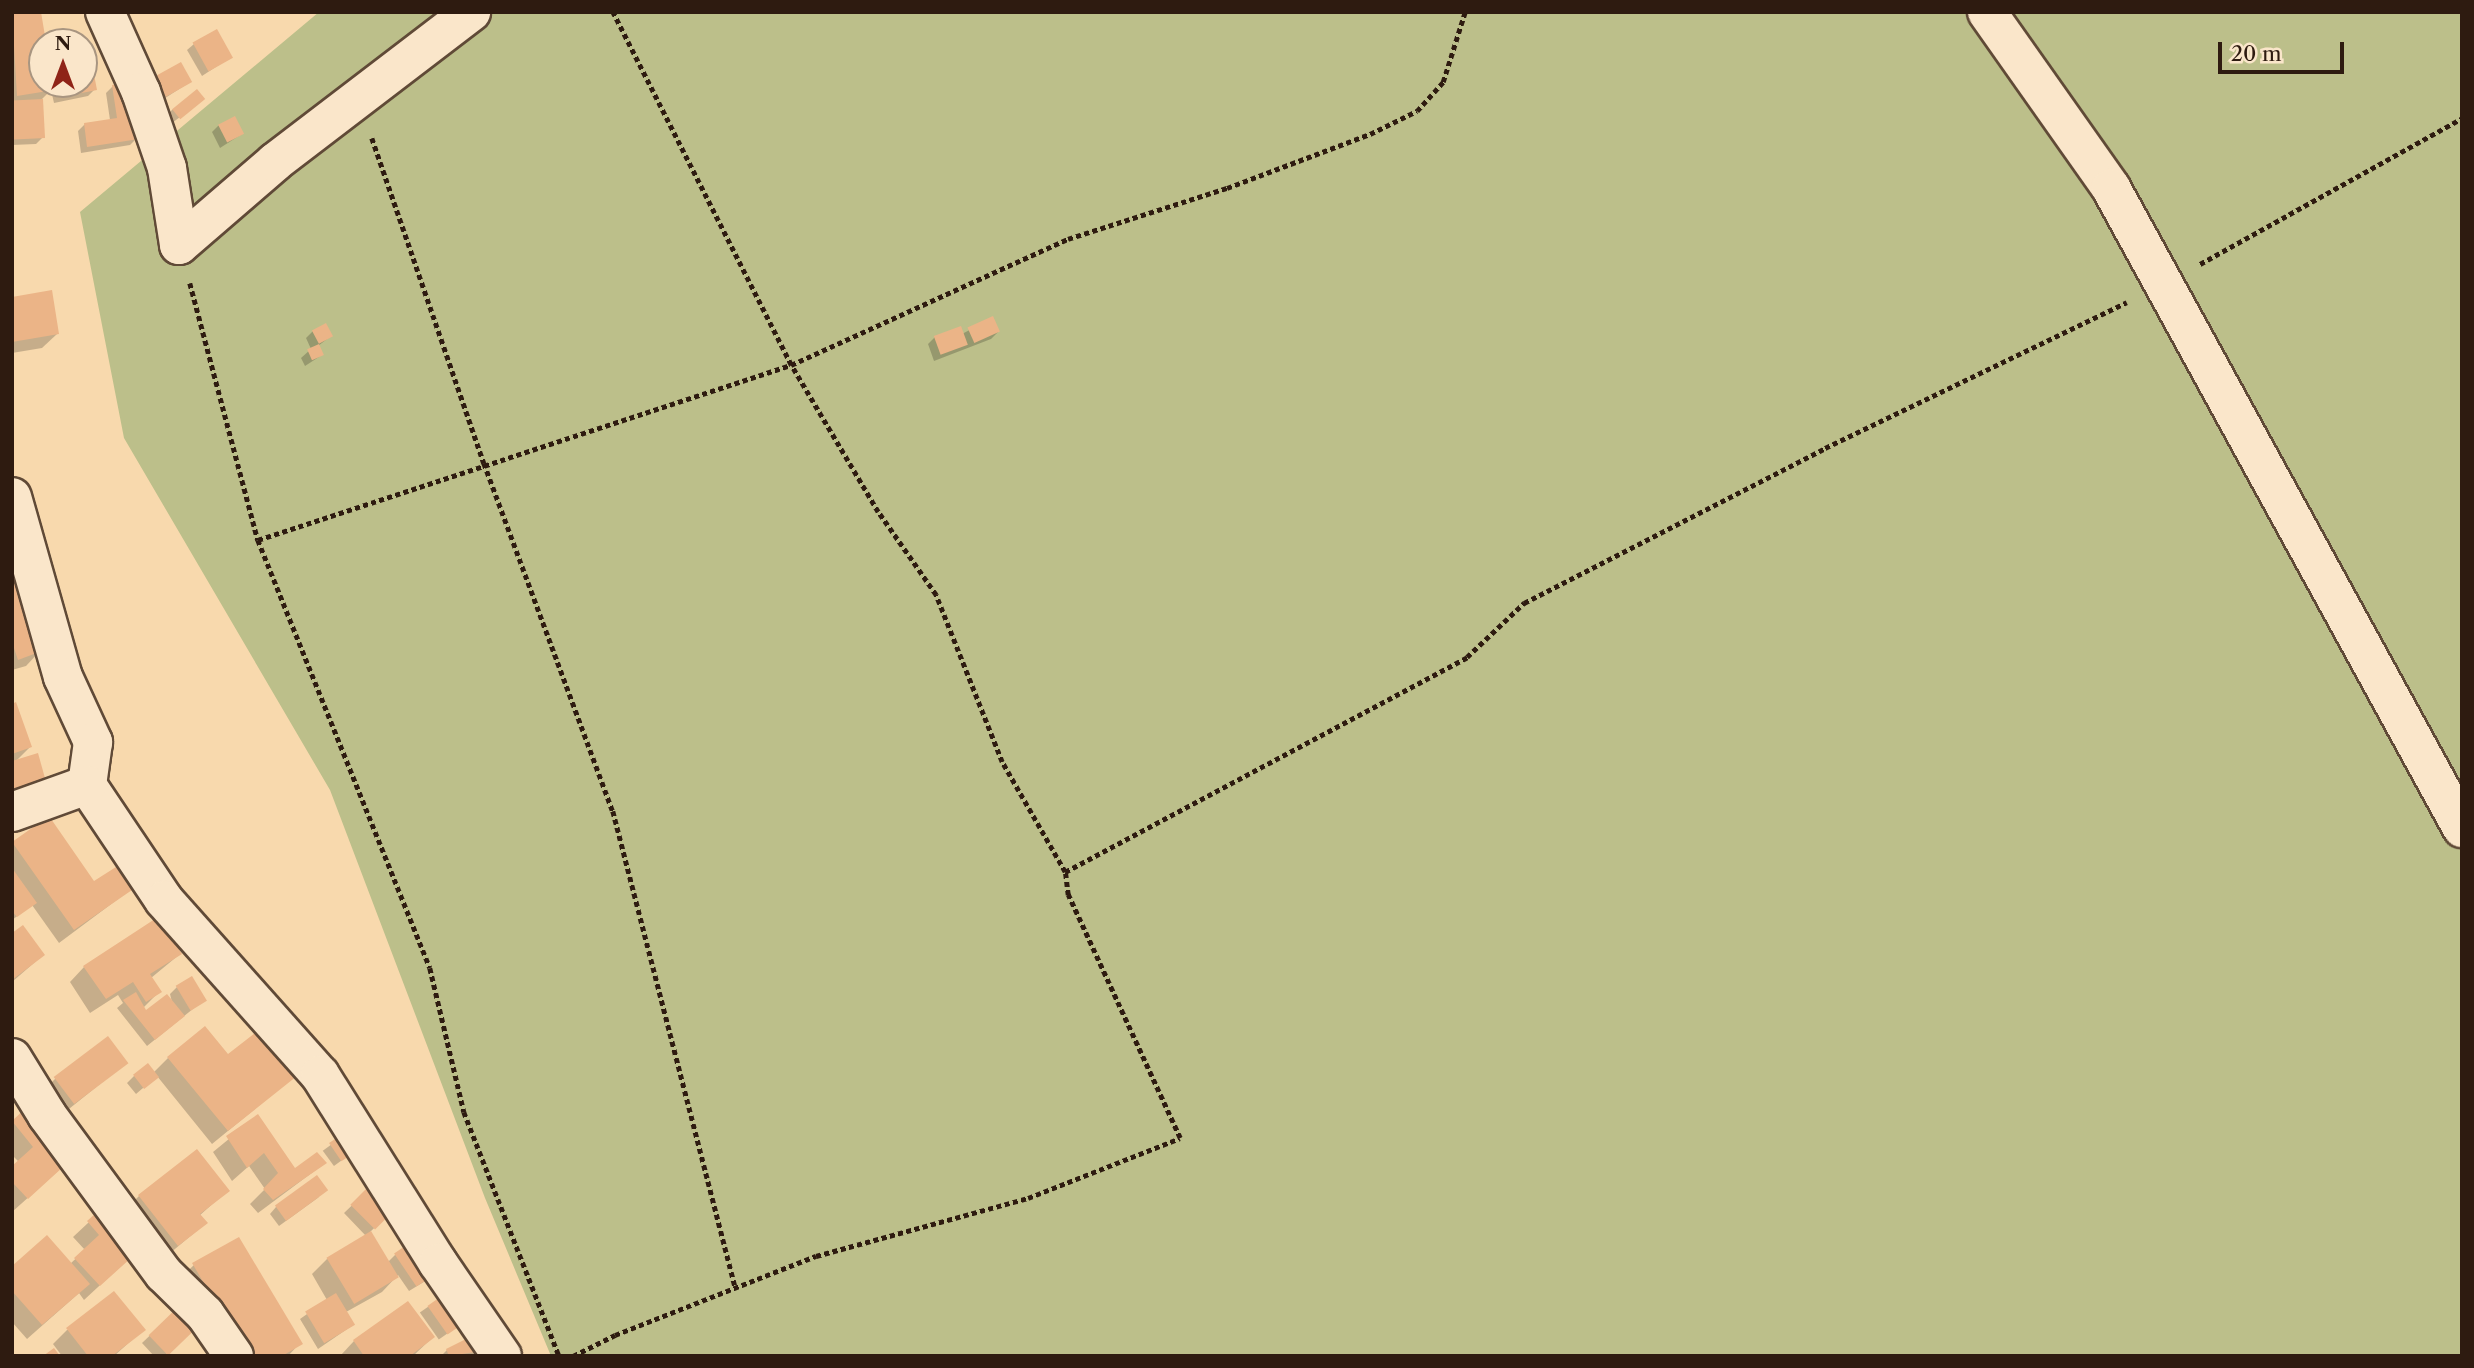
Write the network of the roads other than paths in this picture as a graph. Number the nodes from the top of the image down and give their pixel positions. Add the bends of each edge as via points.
1 (104, 12) edge
2 (1987, 12) edge
3 (456, 18) edge
4 (12, 497) edge
5 (87, 785) junction
6 (12, 812) edge
7 (2462, 828) edge
8 (12, 1058) edge
9 (234, 1356) edge
10 (502, 1356) edge

1 - 3 street via 141,92 167,168 179,246 275,162 359,101
2 - 7 street via 2111,188
4 - 5 street via 64,677 93,742
5 - 6 street
5 - 10 street via 164,900 320,1075
8 - 9 street via 47,1115 164,1274 205,1314

